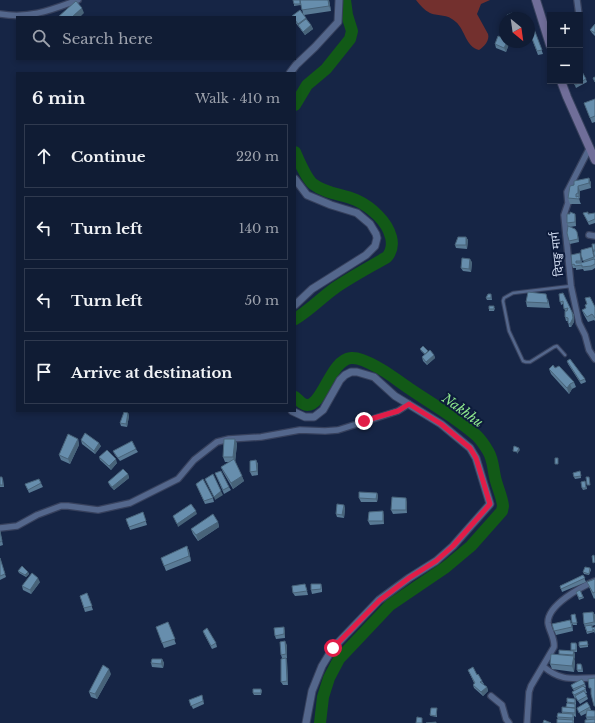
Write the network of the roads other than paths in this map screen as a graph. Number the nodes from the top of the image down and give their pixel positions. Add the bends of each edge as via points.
1 (78, 0) edge
2 (339, 0) edge
3 (536, 0) edge
4 (577, 0) edge
5 (579, 12) edge
6 (0, 14) edge
7 (547, 35) edge
8 (291, 72) edge
9 (562, 84) edge
10 (589, 149) junction
11 (595, 160) edge
12 (296, 180) edge
13 (571, 286) junction
14 (296, 304) edge
15 (565, 355) dead end
16 (595, 359) edge
17 (409, 404) junction
18 (294, 412) edge
19 (0, 528) edge
20 (595, 581) edge
21 (544, 666) junction
22 (595, 678) edge
23 (492, 696) dead end
24 (306, 723) edge
25 (510, 723) edge
26 (527, 723) edge

1 - 6 street via 34,15
2 - 8 street via 338,22
3 - 7 main road
4 - 5 street
9 - 10 main road
10 - 11 main road
10 - 13 street, दिपङ्ख मार्ग via 566,192 568,203 564,226
12 - 14 street via 307,195 357,213 370,224 377,238 375,246 366,255 312,290
13 - 15 lane via 513,293 504,298 509,331 523,361 530,362 557,346
13 - 16 street, दिपङ्ख मार्ग via 579,323
17 - 18 street via 395,396 374,377 351,372 340,380 323,410 314,417 305,417
17 - 19 street via 398,411 338,430 300,430 217,442 194,460 178,479 130,503 98,510 61,506 36,515 17,526
17 - 24 street via 441,424 470,448 476,458 490,504 453,546 380,600 333,648 312,691
20 - 21 street via 573,592 549,615 548,624 555,641
21 - 22 street via 552,674 560,677
21 - 26 street via 529,692
23 - 25 street via 502,705 506,719

